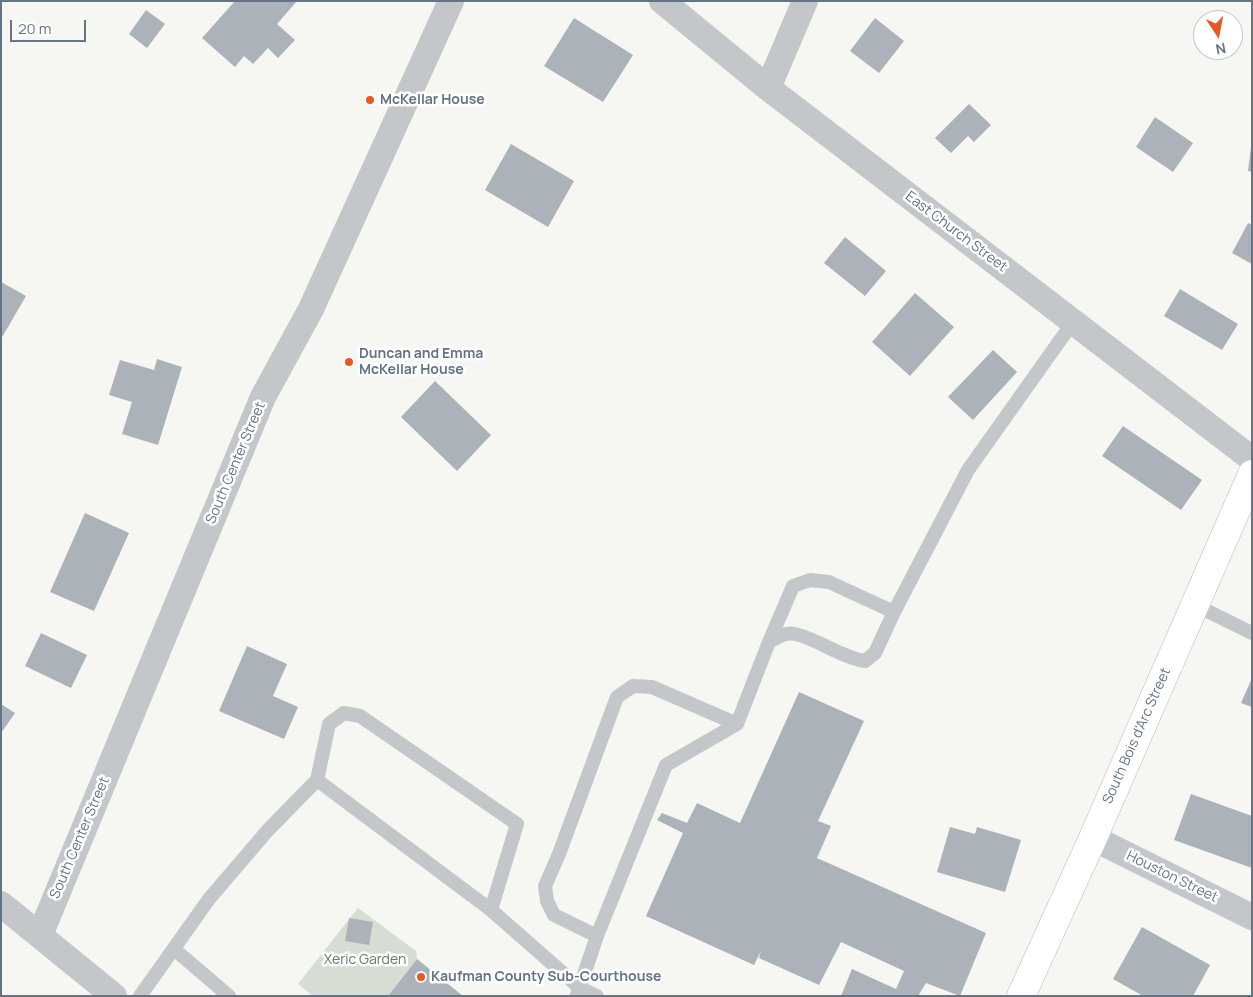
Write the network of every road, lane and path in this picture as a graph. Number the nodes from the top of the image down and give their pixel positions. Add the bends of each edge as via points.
1 (451, 1) edge
2 (662, 1) edge
3 (805, 1) edge
4 (768, 88) junction
5 (1073, 322) junction
6 (1252, 459) edge
7 (1252, 474) edge
8 (1195, 605) junction
9 (894, 612) junction
10 (1252, 633) edge
11 (769, 642) junction
12 (737, 724) junction
13 (317, 780) junction
14 (1093, 838) junction
15 (1, 904) edge
16 (491, 910) junction
17 (1252, 917) edge
18 (40, 935) junction
19 (597, 936) junction
20 (174, 949) junction
21 (579, 992) edge
22 (114, 996) edge
23 (140, 996) edge
24 (229, 996) edge
25 (597, 996) edge
26 (1021, 996) edge

1 - 18 street, South Center Street via 311,309 263,397
2 - 4 street, East Church Street
3 - 4 street
4 - 5 street, East Church Street
5 - 6 street, East Church Street
5 - 9 lane via 968,470
7 - 8 main road, South Bois d'Arc Street
8 - 10 lane
8 - 14 main road, South Bois d'Arc Street
9 - 11 lane via 875,654 865,662 795,634 782,635
9 - 11 lane via 829,582 810,580 792,586
11 - 12 lane
12 - 19 lane via 666,765
12 - 19 lane via 652,688 633,686 617,697 545,886 547,901 554,915
13 - 16 lane
13 - 16 lane via 330,724 344,712 360,716 517,824
13 - 20 lane via 268,830 209,899
14 - 17 street, Houston Street
14 - 26 main road, South Bois d'Arc Street
15 - 18 street
16 - 21 lane
18 - 22 street
19 - 21 lane
20 - 23 lane
20 - 24 lane
21 - 25 lane

